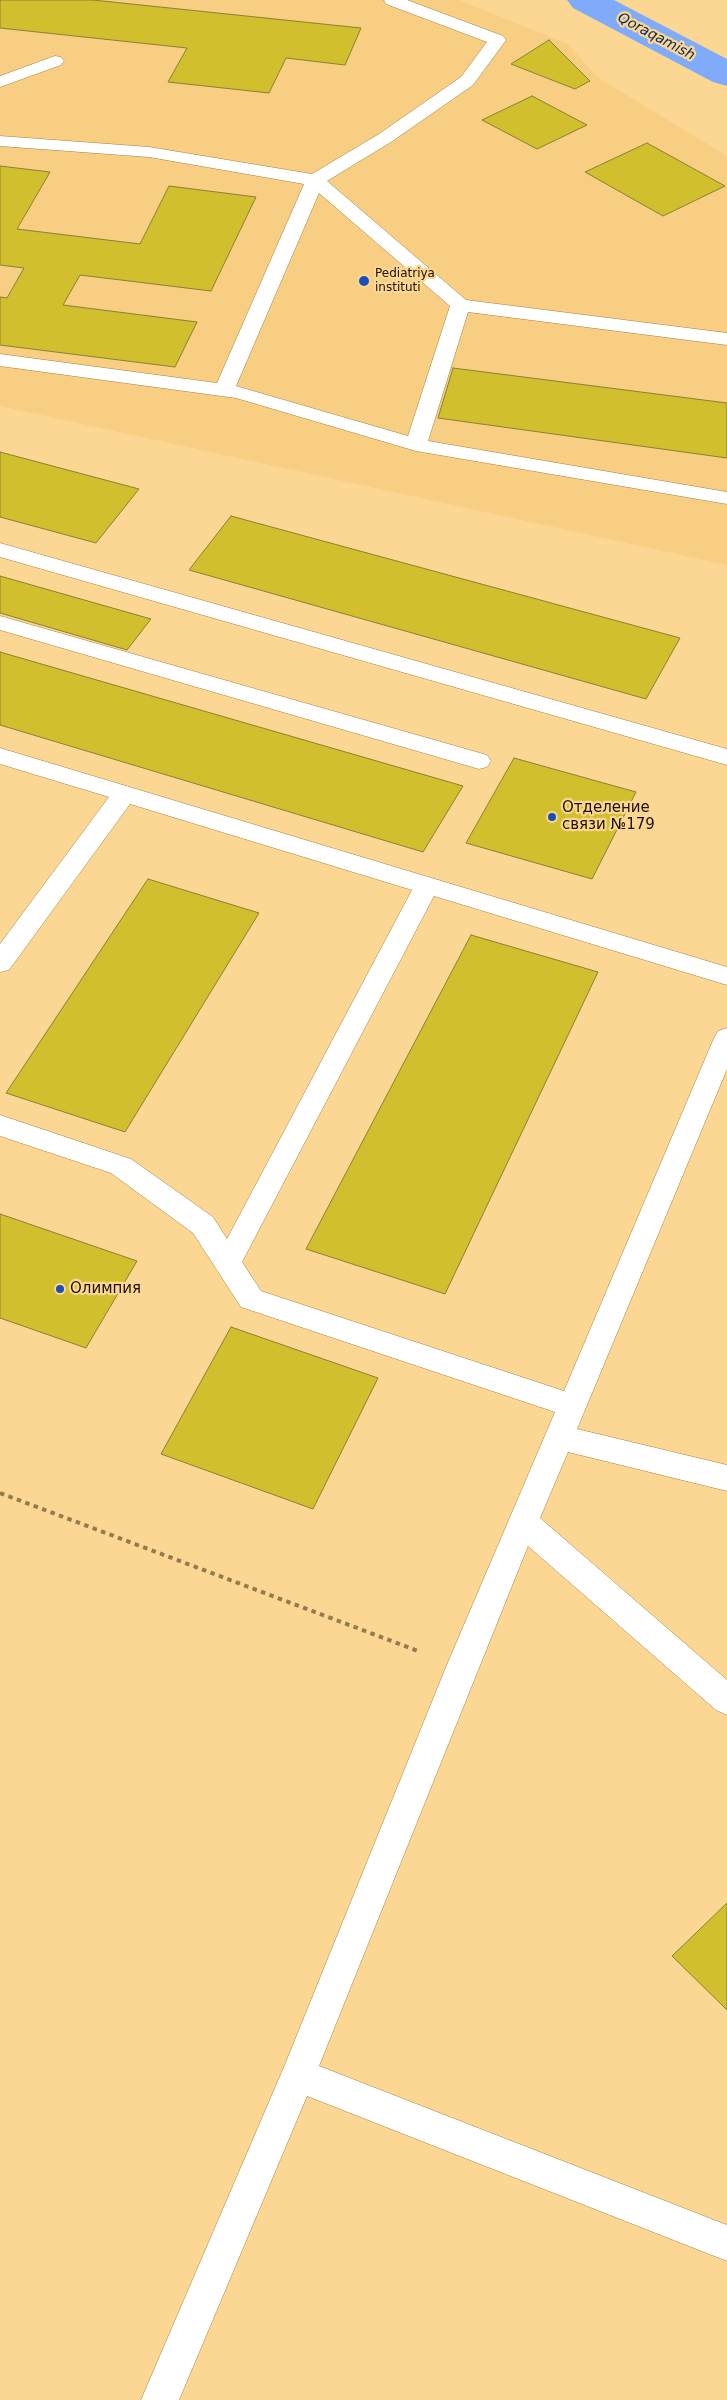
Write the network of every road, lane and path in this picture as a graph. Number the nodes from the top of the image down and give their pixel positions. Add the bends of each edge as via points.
1 (392, 0) edge
2 (55, 61) dead end
3 (0, 82) edge
4 (0, 142) edge
5 (315, 180) junction
6 (460, 305) junction
7 (727, 339) edge
8 (0, 360) edge
9 (224, 391) junction
10 (416, 445) junction
11 (727, 498) edge
12 (0, 550) edge
13 (0, 623) edge
14 (0, 756) edge
15 (727, 757) edge
16 (479, 762) dead end
17 (124, 794) junction
18 (427, 885) junction
19 (0, 963) edge
20 (727, 976) edge
21 (727, 1038) edge
22 (0, 1125) edge
23 (228, 1263) junction
24 (572, 1406) junction
25 (559, 1437) junction
26 (727, 1478) edge
27 (0, 1493) edge
28 (523, 1522) junction
29 (462, 1667) junction
30 (727, 1700) edge
31 (298, 2075) junction
32 (727, 2243) edge
33 (160, 2400) edge

1 - 5 street via 497,40 467,81 385,138
2 - 3 street
4 - 5 street via 149,152
5 - 6 street
5 - 9 street
6 - 7 street
6 - 10 street
8 - 9 street
9 - 10 street via 238,392
10 - 11 street
12 - 15 street
13 - 16 street
14 - 17 street
17 - 18 street
17 - 19 street
18 - 20 street
18 - 23 street
21 - 24 street
22 - 23 street via 121,1166 203,1225
23 - 24 street via 251,1299
24 - 25 street
25 - 26 street
25 - 28 street
27 - 29 path
28 - 29 street
28 - 30 street
29 - 31 street
31 - 32 street
31 - 33 street

